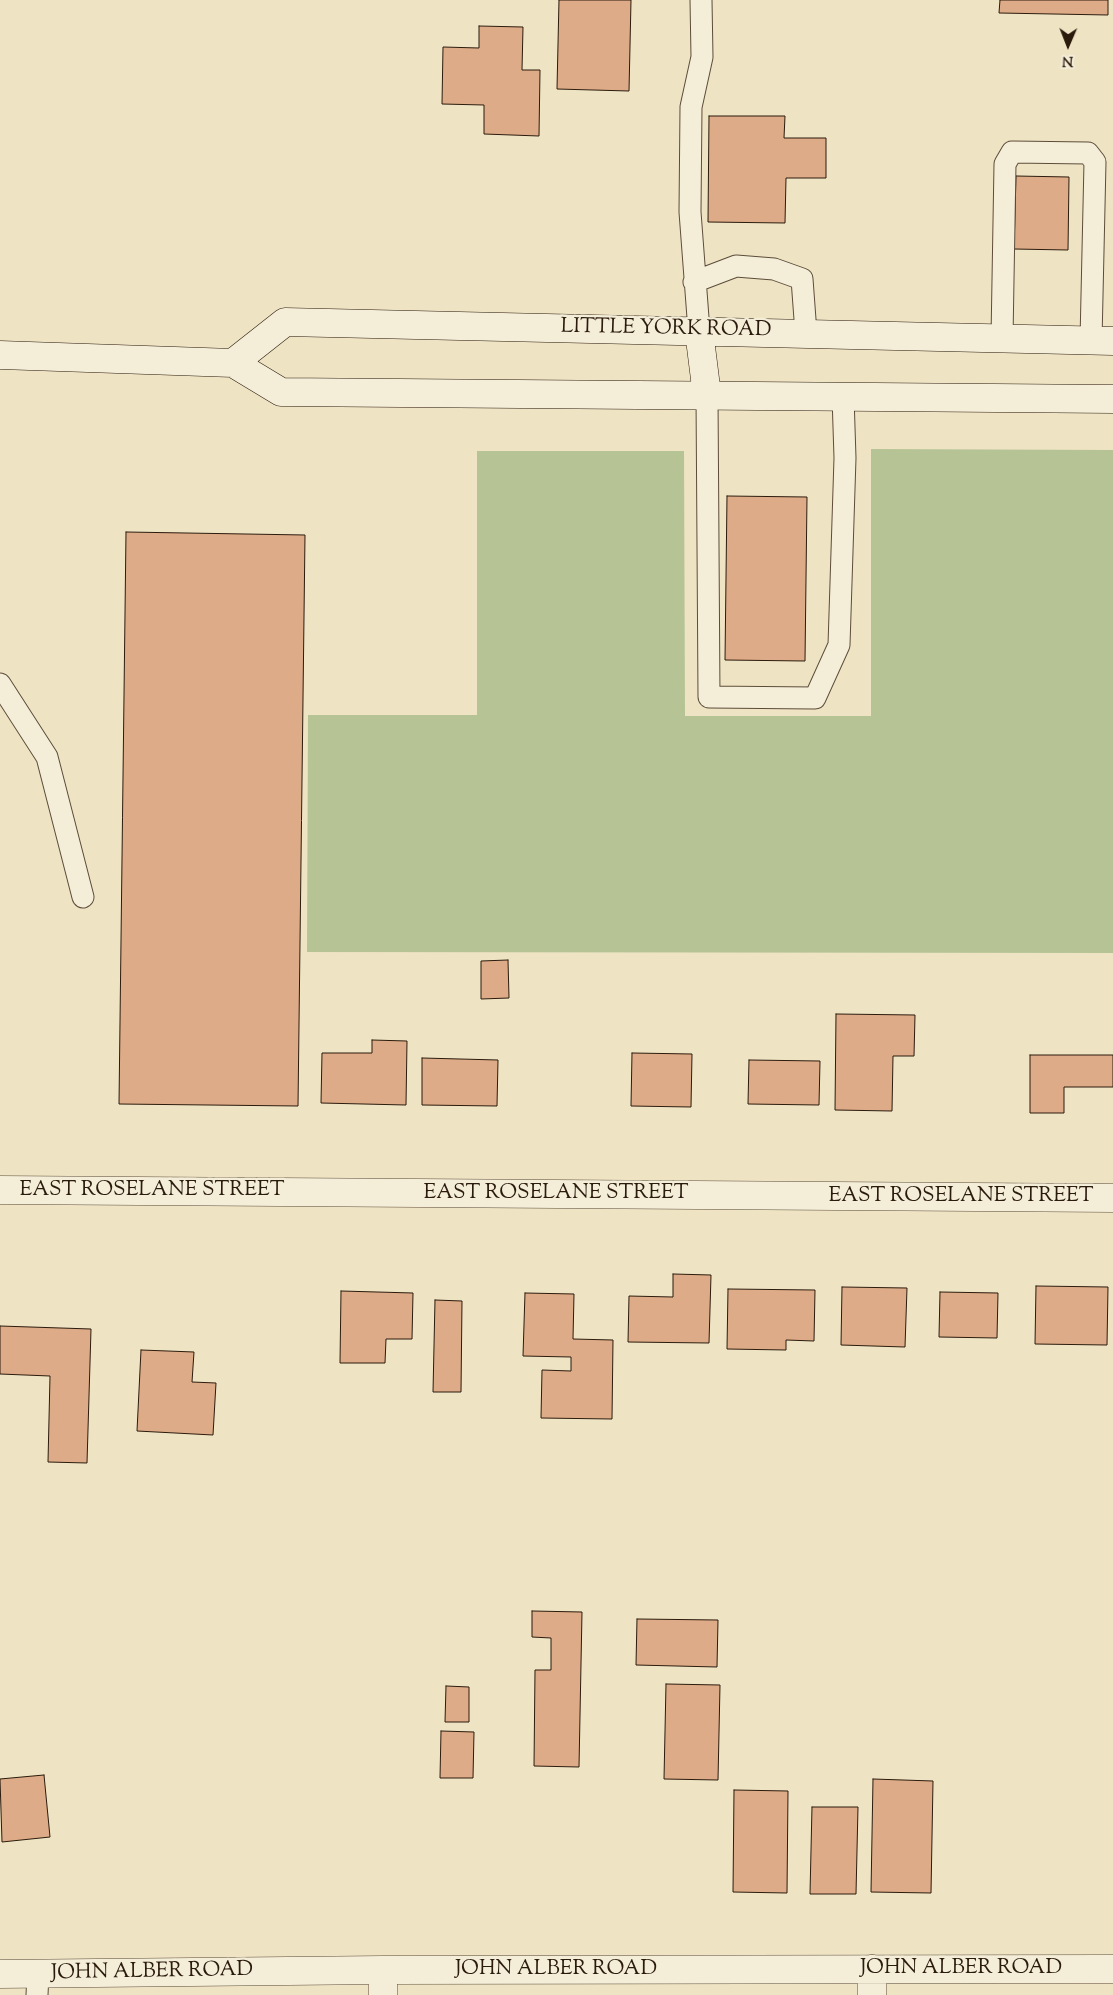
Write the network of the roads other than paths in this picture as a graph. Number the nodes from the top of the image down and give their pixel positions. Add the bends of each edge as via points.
1 (701, 0) edge
2 (694, 282) junction
3 (699, 331) junction
4 (806, 333) junction
5 (1002, 338) junction
6 (1102, 340) edge
7 (0, 355) edge
8 (233, 363) junction
9 (707, 395) junction
10 (844, 396) junction
11 (1113, 398) edge
12 (0, 684) edge
13 (84, 897) dead end
14 (0, 1190) edge
15 (1113, 1198) edge
16 (1113, 1969) edge
17 (0, 1974) edge
18 (872, 1982) edge
19 (383, 1983) edge
20 (38, 1984) edge

1 - 2 lane via 702,57 692,107 690,212
2 - 3 lane
2 - 4 lane via 736,266 774,269 802,278
3 - 4 street, LITTLE YORK ROAD
3 - 8 street, LITTLE YORK ROAD via 285,322
3 - 9 street
4 - 5 street, LITTLE YORK ROAD
5 - 6 street, LITTLE YORK ROAD
5 - 6 lane via 1005,164 1012,152 1088,153 1095,162
7 - 8 street
8 - 9 street via 281,392
9 - 10 street
9 - 10 lane via 709,697 815,698 839,645
10 - 11 street
12 - 13 lane via 47,757
14 - 15 street, EAST ROSELANE STREET
16 - 18 street, JOHN ALBER ROAD
17 - 20 street, JOHN ALBER ROAD
18 - 19 street, JOHN ALBER ROAD
19 - 20 street, JOHN ALBER ROAD

